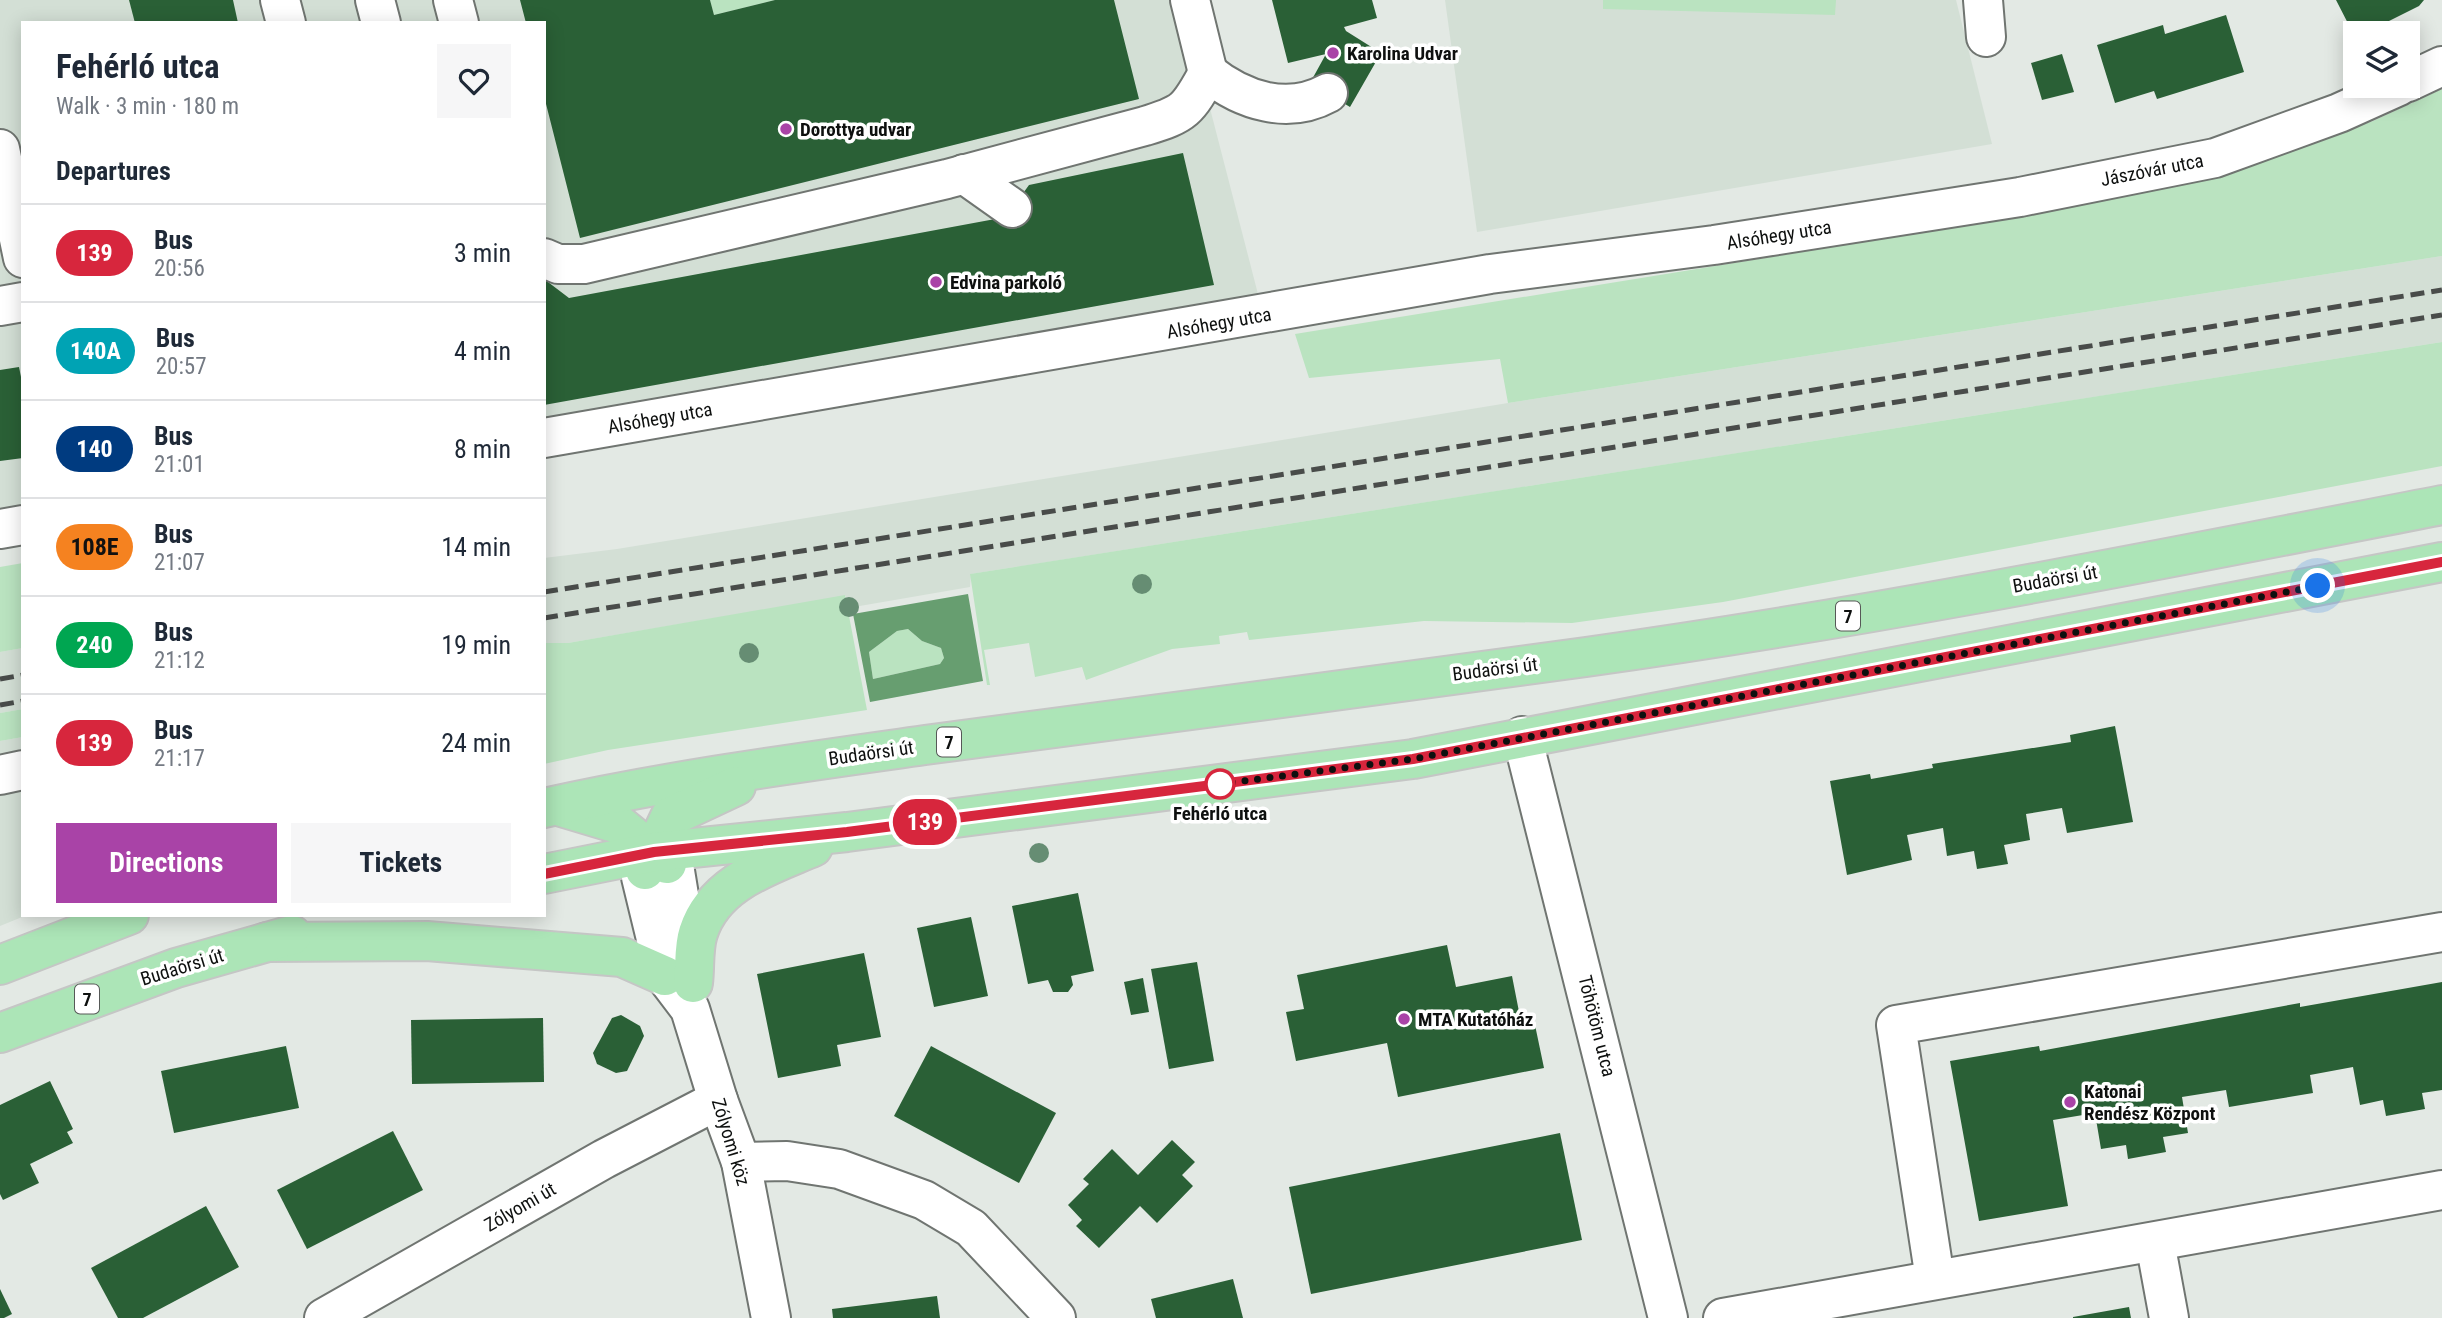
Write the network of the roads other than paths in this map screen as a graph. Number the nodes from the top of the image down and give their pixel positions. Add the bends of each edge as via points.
1 (280, 0) edge
2 (375, 0) edge
3 (453, 0) edge
4 (1190, 0) edge
5 (285, 21) edge
6 (380, 21) edge
7 (458, 21) edge
8 (2442, 66) edge
9 (1208, 73) junction
10 (2420, 76) edge
11 (1328, 93) dead end
12 (2372, 98) edge
13 (0, 149) edge
14 (964, 174) junction
15 (1012, 208) dead end
16 (1894, 217) joint
17 (21, 249) edge
18 (546, 259) edge
19 (21, 302) edge
20 (0, 306) edge
21 (546, 438) edge
22 (2442, 505) edge
23 (21, 525) edge
24 (0, 529) edge
25 (2442, 562) edge
26 (1522, 736) junction
27 (783, 765) junction
28 (21, 770) edge
29 (0, 775) edge
30 (550, 806) edge
31 (847, 832) junction
32 (657, 867) junction
33 (546, 874) edge
34 (124, 917) edge
35 (361, 917) edge
36 (2442, 932) edge
37 (267, 942) junction
38 (0, 965) edge
39 (683, 989) junction
40 (0, 1033) edge
41 (718, 1100) junction
42 (741, 1162) junction
43 (2442, 1190) edge
44 (2155, 1242) junction
45 (1935, 1279) junction
46 (324, 1318) edge
47 (771, 1318) edge
48 (1056, 1318) edge
49 (1668, 1318) edge
50 (1723, 1318) edge
51 (2169, 1318) edge

1 - 5 street
2 - 6 street
3 - 7 street
4 - 9 street
8 - 10 street
9 - 11 street via 1237,92 1285,106 1312,102
9 - 14 street via 1191,104 1173,118
12 - 16 street, Jászóvár utca via 2215,158
13 - 17 street
14 - 15 street
14 - 18 street via 584,264
16 - 21 street, Alsóhegy utca via 1490,274
19 - 20 street
22 - 27 main road, Budaörsi út / 7 via 1773,629
23 - 24 street
25 - 26 main road
26 - 31 main road via 1413,759
26 - 49 street, Töhötöm utca
27 - 30 main road, Budaörsi út / 7
27 - 32 main road via 670,817
28 - 29 street
30 - 32 main road via 618,824
31 - 32 main road
31 - 39 main road via 739,879 714,905 698,933
32 - 33 main road
32 - 39 street, Zólyomi köz
34 - 38 main road
35 - 37 main road, Budaörsi út / 7
36 - 45 street via 1896,1025
37 - 39 main road via 427,941 622,957
37 - 40 main road, Budaörsi út / 7 via 112,989
39 - 41 street, Zólyomi köz
41 - 42 street, Zólyomi köz
41 - 46 street, Zólyomi út via 604,1159
42 - 47 street, Zólyomi köz
42 - 48 street via 788,1161 839,1169 924,1200 971,1228
43 - 44 street
44 - 45 street
44 - 51 street
45 - 50 street

